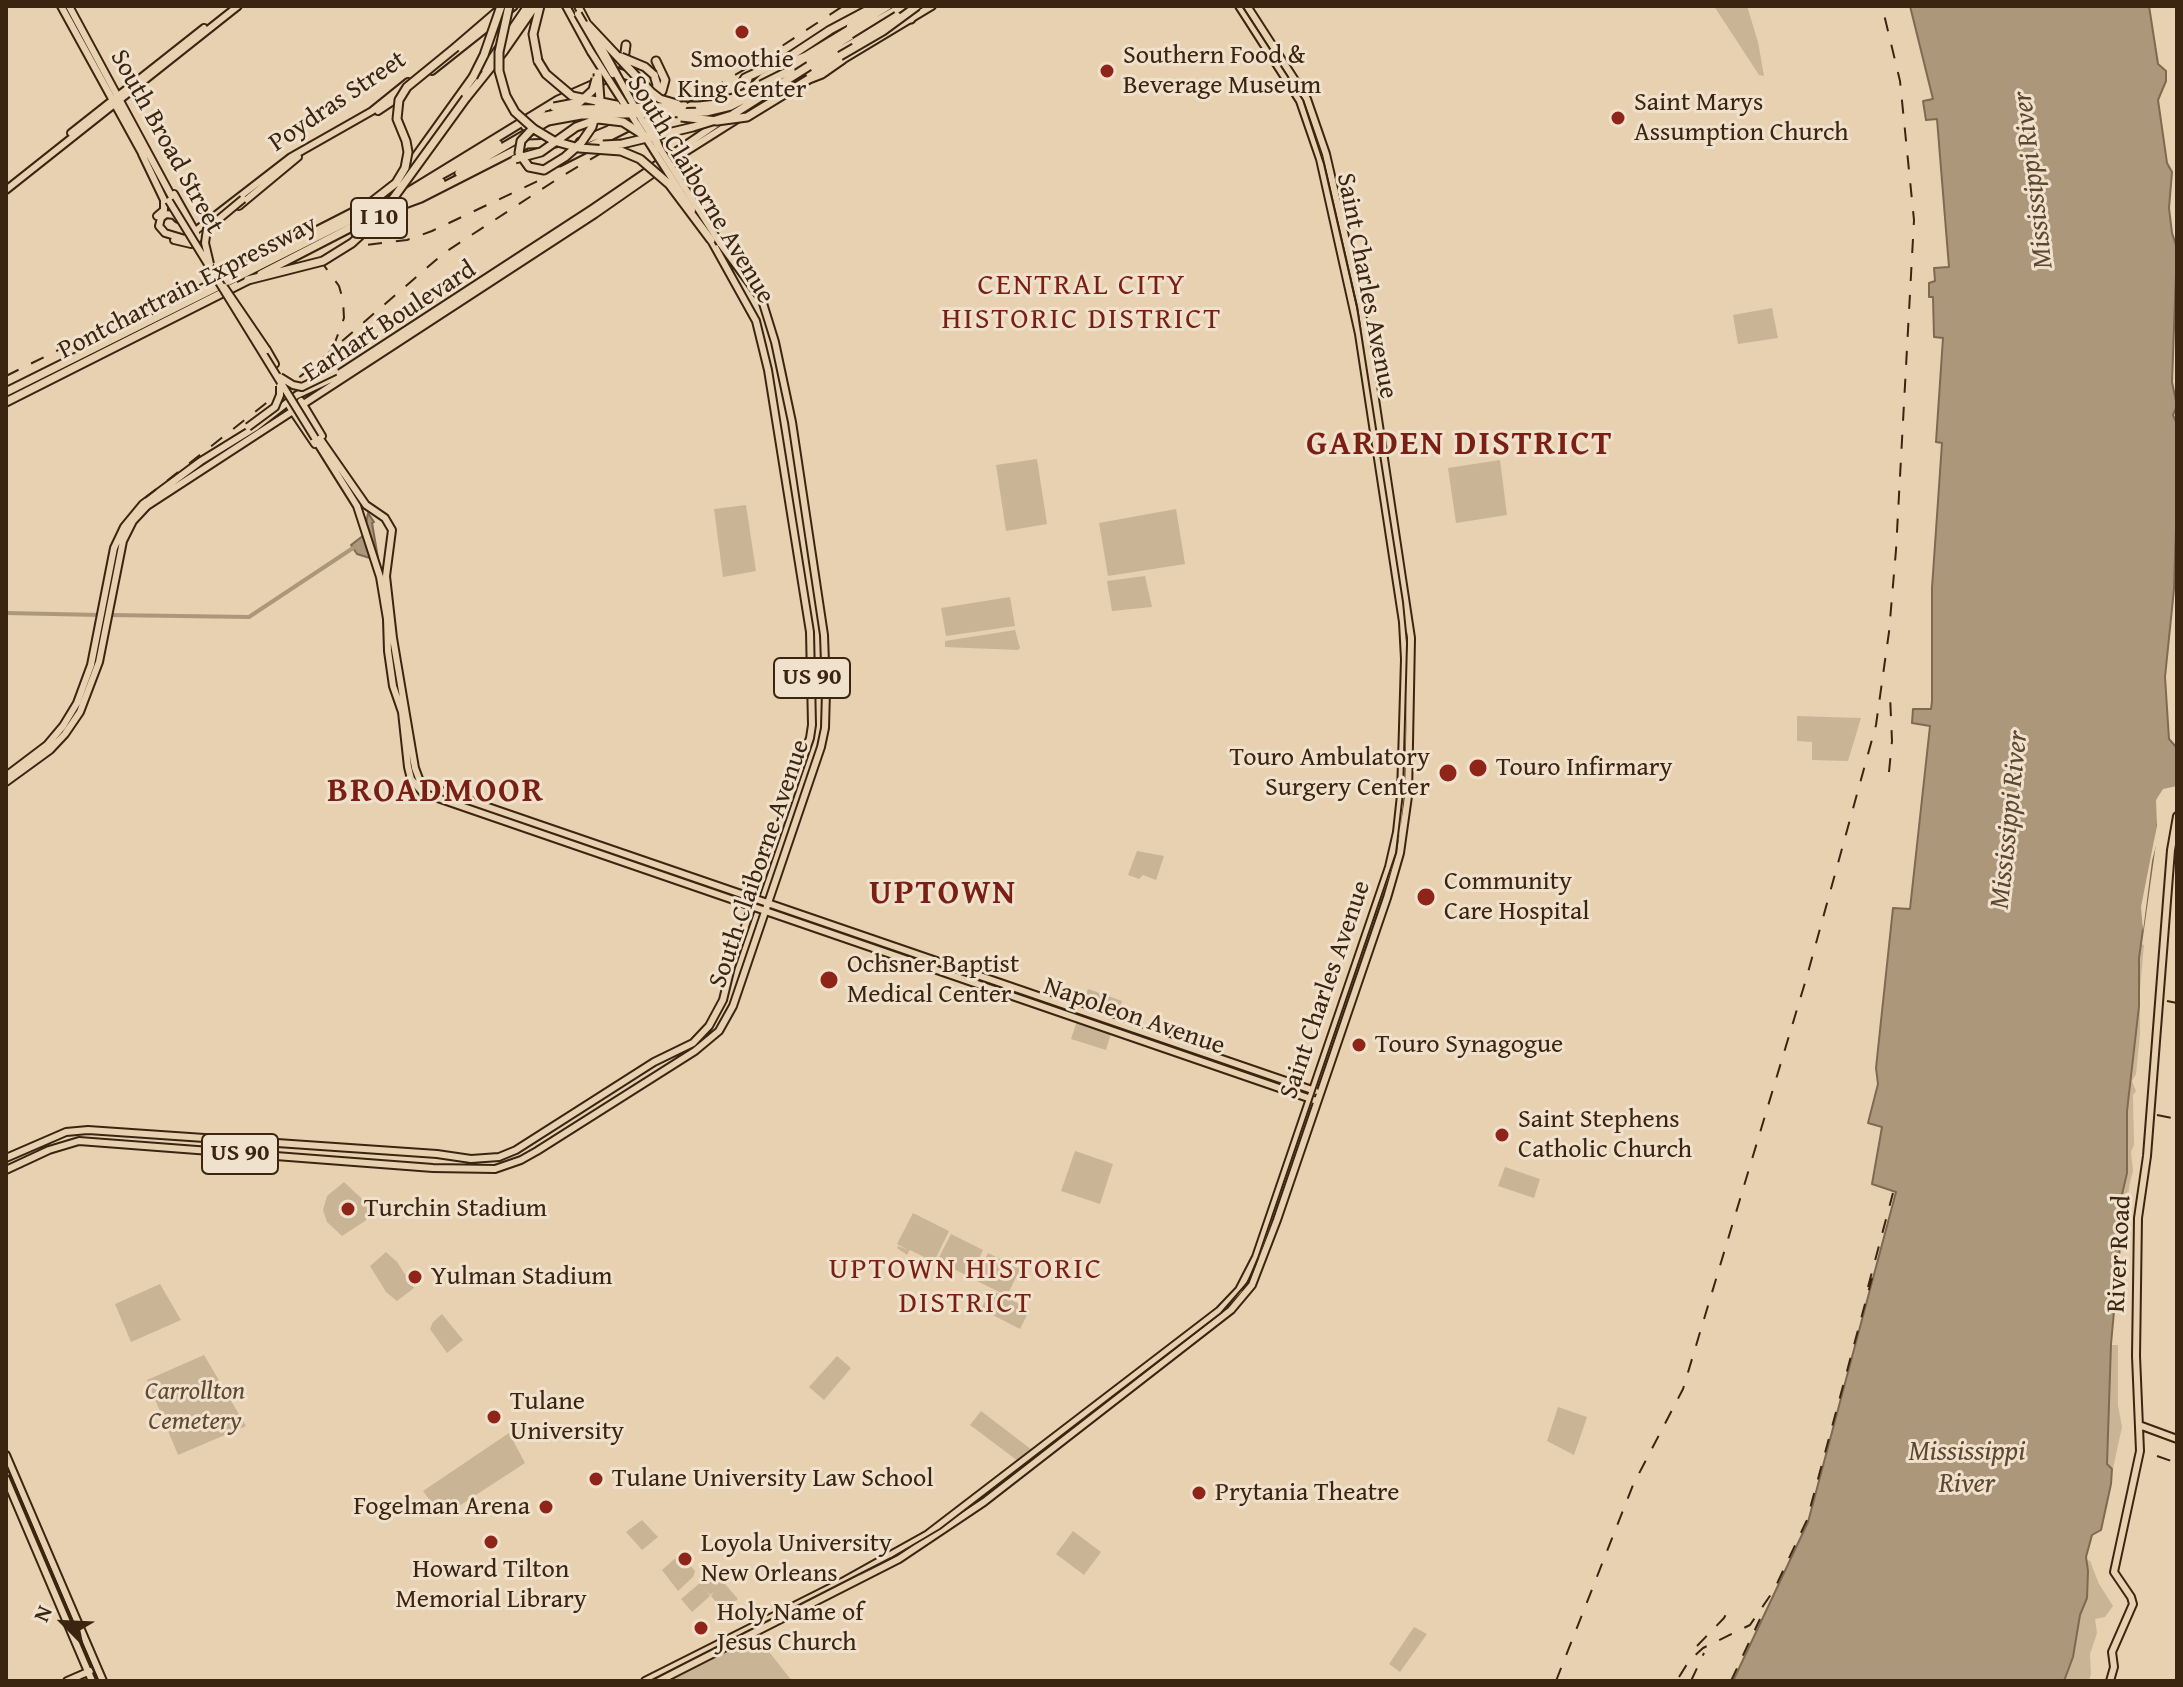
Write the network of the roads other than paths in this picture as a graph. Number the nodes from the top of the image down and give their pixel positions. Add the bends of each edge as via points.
1 (61, 6) edge
2 (69, 6) edge
3 (231, 6) edge
4 (238, 6) edge
5 (506, 6) edge
6 (528, 6) edge
7 (538, 6) edge
8 (878, 6) edge
9 (889, 6) edge
10 (903, 6) edge
11 (914, 6) edge
12 (932, 6) edge
13 (1239, 6) edge
14 (1247, 6) edge
15 (574, 9) edge
16 (911, 19) junction
17 (73, 21) junction
18 (588, 25) junction
19 (626, 45) dead end
20 (612, 51) junction
21 (591, 52) joint
22 (634, 53) dead end
23 (841, 58) junction
24 (624, 60) junction
25 (656, 61) dead end
26 (787, 65) junction
27 (809, 66) junction
28 (602, 74) junction
29 (751, 75) junction
30 (763, 77) junction
31 (806, 78) junction
32 (624, 90) junction
33 (749, 90) junction
34 (774, 95) junction
35 (566, 97) junction
36 (466, 98) junction
37 (741, 98) junction
38 (116, 100) junction
39 (683, 106) junction
40 (757, 106) junction
41 (626, 107) junction
42 (649, 107) junction
43 (659, 114) junction
44 (532, 115) junction
45 (628, 127) dead end
46 (533, 128) junction
47 (546, 136) junction
48 (645, 136) junction
49 (659, 148) junction
50 (145, 152) junction
51 (298, 157) junction
52 (555, 164) junction
53 (488, 165) junction
54 (402, 176) junction
55 (441, 180) junction
56 (6, 187) edge
57 (408, 192) junction
58 (171, 200) junction
59 (1336, 210) junction
60 (374, 212) junction
61 (183, 224) junction
62 (197, 235) junction
63 (716, 243) junction
64 (525, 255) junction
65 (210, 264) junction
66 (238, 279) junction
67 (223, 286) junction
68 (388, 344) junction
69 (275, 364) dead end
70 (350, 367) junction
71 (277, 376) junction
72 (6, 392) edge
73 (297, 395) junction
74 (6, 402) edge
75 (287, 402) junction
76 (303, 404) junction
77 (292, 410) junction
78 (216, 455) junction
79 (341, 472) junction
80 (77, 710) junction
81 (411, 767) junction
82 (6, 776) edge
83 (6, 782) edge
84 (2177, 816) edge
85 (757, 890) junction
86 (771, 894) junction
87 (755, 898) junction
88 (768, 903) junction
89 (752, 907) junction
90 (765, 911) junction
91 (1315, 1096) junction
92 (237, 1138) junction
93 (279, 1142) junction
94 (208, 1152) junction
95 (245, 1156) junction
96 (6, 1158) edge
97 (6, 1170) edge
98 (2139, 1425) junction
99 (2177, 1439) edge
100 (6, 1455) edge
101 (6, 1479) edge
102 (97, 1668) junction
103 (88, 1672) junction
104 (662, 1677) edge
105 (649, 1680) edge
106 (67, 1681) edge
107 (92, 1681) edge
108 (103, 1681) edge
109 (2110, 1681) edge

1 - 17 main road, South Broad Street
2 - 17 main road, South Broad Street
3 - 38 main road
4 - 38 main road
5 - 47 highway, bridge via 499,52 502,84 515,112
5 - 51 main road, Poydras Street via 392,102
5 - 54 highway, I 10, bridge via 473,77
5 - 54 highway, bridge via 407,87 399,100 397,119 408,152
5 - 62 main road, Poydras Street via 379,106 291,157
6 - 36 highway, bridge
7 - 36 highway, I 10, bridge
7 - 41 highway, bridge via 533,42 546,74 572,96
8 - 26 highway via 830,30
9 - 26 highway
9 - 26 highway
10 - 26 highway, Pontchartrain Expressway, bridge
11 - 16 highway
11 - 23 highway, bridge
11 - 27 highway, Pontchartrain Expressway, bridge
12 - 16 main road
13 - 59 main road, Saint Charles Avenue via 1300,101
14 - 59 main road, Saint Charles Avenue via 1307,99 1326,154
15 - 18 main road, South Claiborne Avenue / US 90, bridge
15 - 21 main road
15 - 28 main road, South Claiborne Avenue, bridge
15 - 32 main road, bridge
16 - 23 main road
17 - 38 main road, South Broad Street
18 - 20 highway, bridge
18 - 32 main road, South Claiborne Avenue / US 90, bridge
19 - 24 highway
20 - 39 highway, bridge via 656,96
20 - 42 highway, bridge via 654,75 656,91
21 - 28 highway, bridge
22 - 24 highway
23 - 31 highway
24 - 35 highway
25 - 42 highway via 665,84
26 - 29 highway
26 - 30 main road, Earhart Boulevard
26 - 39 highway, Pontchartrain Expressway, bridge via 731,100
27 - 43 highway, Pontchartrain Expressway, bridge via 731,106
27 - 47 highway, bridge via 745,108 693,127 604,145
28 - 44 highway, bridge via 580,102
28 - 48 main road, South Claiborne Avenue / US 90, bridge
28 - 52 highway, bridge via 596,120 581,143
29 - 33 highway via 746,81
29 - 37 highway via 741,82
30 - 33 main road, Earhart Boulevard
30 - 34 main road via 763,89
31 - 34 main road, Earhart Boulevard
31 - 43 highway, bridge via 747,117 717,121
32 - 49 main road, South Claiborne Avenue / US 90, bridge
33 - 37 main road, Earhart Boulevard
33 - 40 main road
34 - 40 main road, Earhart Boulevard
35 - 44 highway
35 - 49 highway, bridge via 623,73 637,79
36 - 66 highway, I 10, bridge via 362,235 323,261
37 - 40 main road via 744,105
37 - 64 main road, Earhart Boulevard via 718,123
38 - 50 main road, South Broad Street
38 - 56 main road
39 - 41 highway, Pontchartrain Expressway, bridge
40 - 64 main road, Earhart Boulevard
41 - 55 highway, Pontchartrain Expressway, bridge via 546,116
42 - 53 highway via 587,140 527,144
43 - 46 highway, Pontchartrain Expressway, bridge via 571,116
44 - 57 highway
45 - 52 highway, bridge
46 - 52 highway, bridge via 520,145 522,161 535,170
46 - 55 highway, Pontchartrain Expressway, bridge
47 - 63 highway, bridge via 565,145 640,159 669,184
48 - 53 highway, bridge via 623,122 598,119 576,127 547,149
48 - 63 main road, South Claiborne Avenue / US 90, bridge
49 - 63 main road, South Claiborne Avenue / US 90, bridge
50 - 58 main road, South Broad Street
50 - 62 main road
50 - 62 main road via 164,200 164,210 155,220 158,232 184,245
51 - 62 main road
51 - 65 main road, bridge via 207,229
53 - 60 highway via 421,198
54 - 66 highway, I 10, bridge via 369,204
55 - 57 highway, Pontchartrain Expressway
55 - 60 highway, Pontchartrain Expressway
57 - 60 highway, Pontchartrain Expressway
58 - 61 main road, South Broad Street, bridge
58 - 65 main road, South Broad Street, bridge
59 - 91 main road, Saint Charles Avenue via 1366,335 1410,622 1409,760 1396,869
60 - 66 highway, Pontchartrain Expressway, bridge
60 - 66 highway, Pontchartrain Expressway, bridge
61 - 62 main road via 167,214 159,226 181,239
61 - 71 main road, South Broad Street, bridge
63 - 85 main road, South Claiborne Avenue / US 90 via 760,334 810,632 810,738
63 - 86 main road, South Claiborne Avenue / US 90 via 762,300 770,324 792,422 826,648 824,739
64 - 68 main road, Earhart Boulevard
65 - 67 main road, South Broad Street, bridge
66 - 72 highway, Pontchartrain Expressway
66 - 74 highway, Pontchartrain Expressway / I 10
67 - 69 main road, bridge
67 - 71 main road, South Broad Street, bridge
68 - 70 main road, Earhart Boulevard
68 - 76 main road, Earhart Boulevard
70 - 71 main road, bridge via 302,387
70 - 73 main road, Earhart Boulevard
71 - 78 main road, bridge via 281,391 276,405
71 - 79 main road, South Broad Street, bridge
73 - 75 main road, Earhart Boulevard
73 - 76 main road
75 - 77 main road
75 - 78 main road, Earhart Boulevard
76 - 77 main road, Earhart Boulevard
76 - 79 main road
77 - 78 main road, Earhart Boulevard
77 - 79 main road
78 - 80 main road, Earhart Boulevard via 150,504 123,541 99,662
79 - 81 main road, South Broad Street via 382,583 394,692
79 - 81 main road, South Broad Street via 392,530 386,576
80 - 82 main road, Earhart Boulevard via 47,745
80 - 83 main road, Earhart Boulevard via 50,750
81 - 87 main road, Napoleon Avenue via 423,785
81 - 89 main road, Napoleon Avenue via 413,783 429,797
84 - 98 main road, River Road via 2138,1218
85 - 86 main road
85 - 87 main road, South Claiborne Avenue / US 90
86 - 88 main road, South Claiborne Avenue / US 90
87 - 88 main road, Napoleon Avenue
87 - 89 main road, South Claiborne Avenue / US 90
88 - 90 main road, South Claiborne Avenue / US 90
88 - 91 main road, Napoleon Avenue
89 - 90 main road, Napoleon Avenue
89 - 93 main road, South Claiborne Avenue / US 90 via 719,1012 702,1035 516,1150 471,1159
90 - 91 main road, Napoleon Avenue
90 - 95 main road, South Claiborne Avenue / US 90 via 733,1006 713,1037 521,1160 479,1170
91 - 104 main road, Saint Charles Avenue via 1252,1266 1227,1304 928,1534
92 - 93 main road, South Claiborne Avenue / US 90
92 - 94 main road via 234,1150
92 - 96 main road, South Claiborne Avenue / US 90 via 88,1130 66,1132
93 - 95 main road via 245,1145
94 - 95 main road, South Claiborne Avenue / US 90
94 - 97 main road, South Claiborne Avenue / US 90 via 72,1141
98 - 99 main road
98 - 109 main road, River Road via 2139,1458 2114,1572 2133,1604 2112,1652
100 - 102 main road
101 - 103 main road
102 - 103 main road
102 - 108 main road
103 - 106 main road
103 - 107 main road
104 - 105 main road, Saint Charles Avenue

